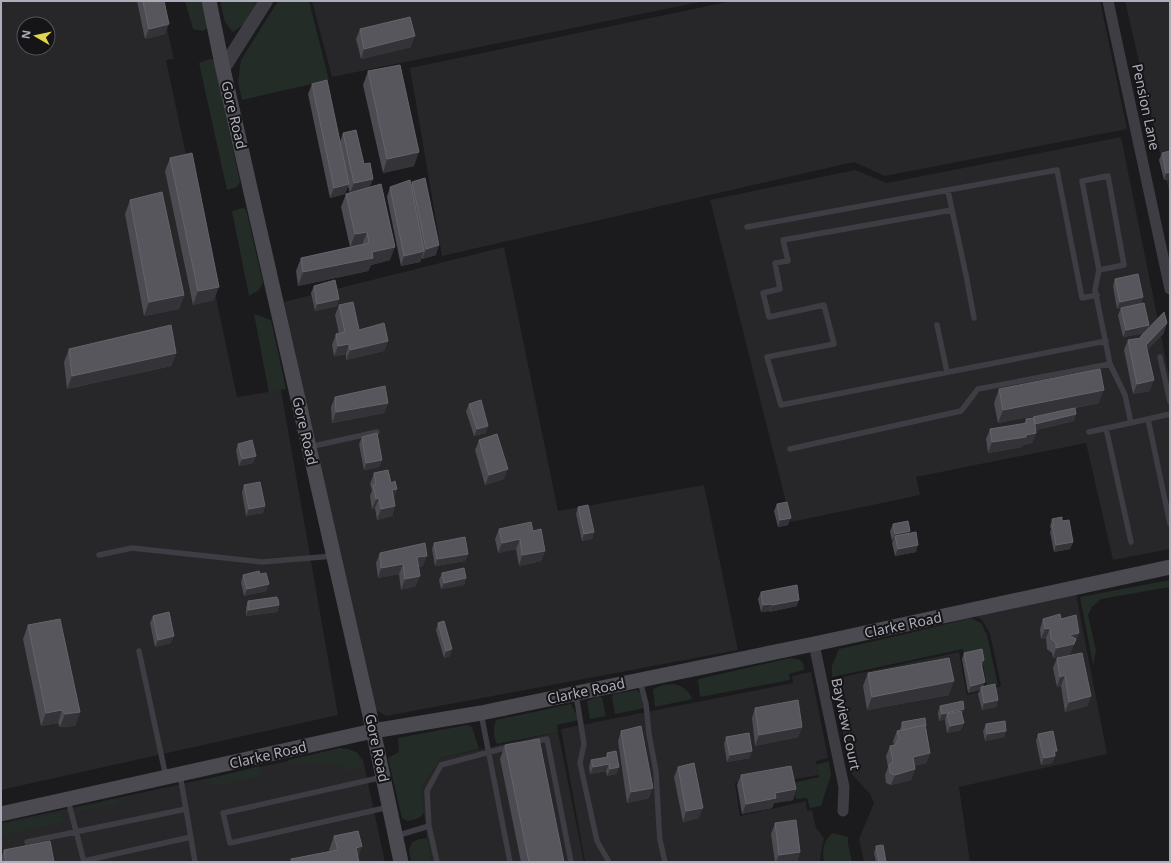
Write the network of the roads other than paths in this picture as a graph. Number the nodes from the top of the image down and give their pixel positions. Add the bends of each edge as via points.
1 (209, 1) edge
2 (266, 1) edge
3 (1108, 1) edge
4 (224, 69) junction
5 (948, 190) junction
6 (952, 210) junction
7 (747, 227) dead end
8 (1099, 270) junction
9 (1170, 289) edge
10 (1096, 296) junction
11 (974, 318) dead end
12 (937, 325) dead end
13 (1106, 341) junction
14 (1160, 357) dead end
15 (1110, 364) junction
16 (947, 372) junction
17 (1170, 402) edge
18 (1170, 414) edge
19 (1148, 418) junction
20 (1131, 423) junction
21 (1106, 428) junction
22 (377, 432) edge
23 (1089, 432) dead end
24 (309, 447) junction
25 (790, 449) dead end
26 (1170, 524) edge
27 (1131, 542) dead end
28 (99, 554) dead end
29 (334, 556) junction
30 (1170, 568) edge
31 (814, 644) junction
32 (139, 651) dead end
33 (639, 680) junction
34 (576, 693) junction
35 (481, 713) junction
36 (372, 731) junction
37 (525, 743) edge
38 (518, 745) edge
39 (489, 752) junction
40 (173, 776) junction
41 (383, 777) junction
42 (68, 799) junction
43 (390, 807) junction
44 (186, 809) junction
45 (843, 811) dead end
46 (1, 814) edge
47 (429, 826) junction
48 (76, 832) junction
49 (396, 836) junction
50 (191, 837) junction
51 (28, 842) dead end
52 (84, 861) edge
53 (195, 862) edge
54 (401, 862) edge
55 (437, 862) edge
56 (510, 862) edge
57 (571, 862) edge
58 (609, 862) edge
59 (665, 862) edge

1 - 4 main road, Gore Road
2 - 4 street
3 - 9 street, Pension Lane
4 - 24 main road, Gore Road
5 - 6 lane
5 - 7 lane
5 - 10 lane via 1057,170 1082,298
6 - 11 lane
6 - 16 lane via 783,240 788,261 775,263 780,289 763,293 769,317 824,305 834,344 767,356 781,405
8 - 8 lane via 1124,265 1108,176 1082,181
8 - 10 lane
10 - 13 lane
12 - 16 lane
13 - 15 lane
13 - 16 lane
14 - 17 lane
15 - 20 lane via 1125,395
15 - 25 lane via 978,388 961,411
18 - 19 lane
19 - 20 lane
19 - 26 lane
20 - 21 lane
21 - 23 lane
21 - 27 lane
22 - 24 lane
24 - 29 main road, Gore Road
28 - 29 lane via 132,548 262,562
29 - 36 main road, Gore Road
30 - 31 main road, Clarke Road
31 - 33 main road, Clarke Road
31 - 45 street, Bayview Court via 844,787
32 - 40 lane
33 - 34 main road, Clarke Road
33 - 59 lane via 646,704 656,772 660,840
34 - 35 main road, Clarke Road
34 - 58 lane via 584,744 580,763 597,841
35 - 36 main road, Clarke Road
35 - 39 lane
36 - 40 main road, Clarke Road
36 - 41 main road, Gore Road
37 - 57 lane via 547,738
38 - 39 lane
39 - 47 lane via 441,765 427,791
39 - 56 lane
40 - 42 main road, Clarke Road
40 - 44 lane
41 - 43 main road, Gore Road
41 - 43 lane via 223,813 230,843
42 - 46 main road, Clarke Road
42 - 48 lane
43 - 49 main road, Gore Road
44 - 48 lane
44 - 50 lane
47 - 49 lane
47 - 55 lane
48 - 51 lane
48 - 52 lane
49 - 54 main road, Gore Road
50 - 52 lane
50 - 53 lane

